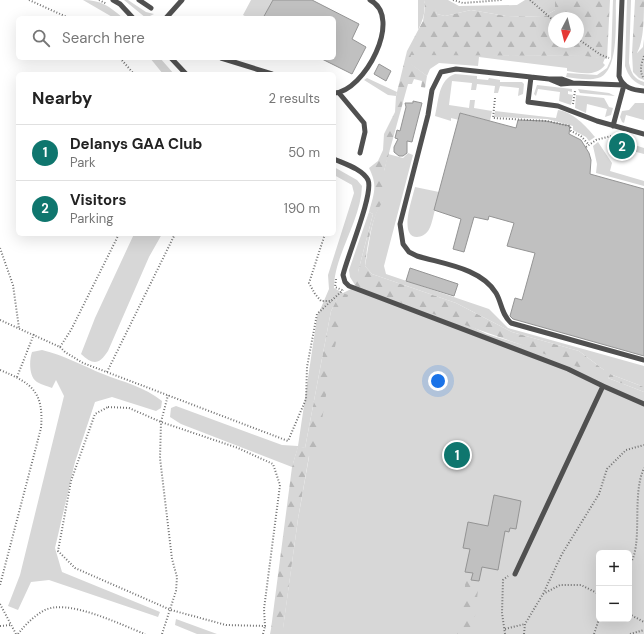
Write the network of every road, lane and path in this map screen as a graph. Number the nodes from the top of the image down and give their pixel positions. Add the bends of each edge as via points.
1 (29, 0) edge
2 (113, 0) edge
3 (139, 0) edge
4 (182, 0) edge
5 (370, 0) edge
6 (453, 0) edge
7 (502, 0) edge
8 (530, 0) edge
9 (622, 0) edge
10 (151, 8) dead end
11 (65, 16) edge
12 (132, 16) edge
13 (169, 16) edge
14 (548, 16) edge
15 (584, 43) edge
16 (644, 56) edge
17 (609, 58) dead end
18 (122, 60) edge
19 (173, 60) edge
20 (227, 60) edge
21 (132, 72) edge
22 (184, 72) edge
23 (266, 72) edge
24 (531, 77) junction
25 (644, 79) edge
26 (575, 83) junction
27 (624, 85) junction
28 (644, 91) edge
29 (336, 93) edge
30 (495, 98) dead end
31 (573, 111) junction
32 (613, 126) junction
33 (644, 134) edge
34 (611, 136) dead end
35 (589, 145) junction
36 (586, 147) dead end
37 (360, 152) dead end
38 (336, 160) edge
39 (118, 236) edge
40 (174, 236) edge
41 (324, 236) edge
42 (0, 248) edge
43 (337, 277) dead end
44 (343, 290) dead end
45 (337, 296) dead end
46 (333, 301) junction
47 (0, 320) edge
48 (20, 328) junction
49 (34, 334) junction
50 (60, 347) junction
51 (644, 360) edge
52 (0, 370) edge
53 (107, 372) junction
54 (17, 377) junction
55 (603, 386) junction
56 (168, 395) junction
57 (644, 404) edge
58 (161, 422) junction
59 (644, 445) edge
60 (644, 468) edge
61 (641, 520) dead end
62 (641, 540) dead end
63 (632, 563) edge
64 (515, 574) dead end
65 (508, 576) dead end
66 (0, 585) edge
67 (596, 592) edge
68 (543, 594) junction
69 (0, 604) edge
70 (171, 610) junction
71 (632, 616) edge
72 (598, 622) edge
73 (644, 622) edge
74 (525, 624) junction
75 (11, 625) junction
76 (0, 626) edge
77 (265, 626) junction
78 (505, 629) junction
79 (644, 630) edge
80 (17, 634) edge
81 (145, 634) edge
82 (162, 634) edge
83 (263, 634) edge
84 (505, 634) edge
85 (524, 634) edge
86 (594, 634) edge
87 (630, 634) edge

1 - 11 path
2 - 12 lane
3 - 10 lane
4 - 13 lane
5 - 29 lane via 377,4 383,14 383,35 367,68 354,85
6 - 7 path via 463,3
8 - 14 path
9 - 27 lane via 619,76
15 - 17 path
16 - 25 path via 640,66
18 - 21 path
19 - 22 lane
20 - 23 lane
24 - 26 lane via 562,79
24 - 31 lane via 528,102
24 - 51 lane via 456,68 441,72 432,90 400,224 403,244 409,252 417,256 473,272 488,283 496,294 504,317 511,322
26 - 27 lane
26 - 31 path
27 - 28 lane
27 - 32 lane
29 - 37 lane via 364,123 365,132
30 - 35 path via 493,118 547,121 570,126 571,131 581,136
31 - 32 lane
32 - 33 lane
34 - 35 path
35 - 36 path
38 - 55 lane via 364,175 369,188 343,275 348,286 568,369
39 - 50 path
40 - 53 path
41 - 46 path via 309,283 321,300
42 - 48 path via 13,285
43 - 44 path via 335,287
45 - 46 path
46 - 56 path via 317,314 307,367 306,399 288,440
47 - 48 path
48 - 49 path
49 - 50 path
49 - 54 path
50 - 53 path via 83,363
52 - 54 path
53 - 56 path
54 - 66 path via 40,397 43,411
55 - 57 lane
55 - 64 lane
56 - 58 path
58 - 70 path via 160,458 172,559 177,577
58 - 70 path via 129,408 108,406 95,414 71,481 58,550 75,568
58 - 77 path via 238,448 273,464 280,485 264,609
59 - 68 path via 626,450 607,469 599,494 562,554
60 - 61 path via 639,487 638,507
62 - 63 path via 635,561
65 - 78 path via 503,580 502,590
67 - 68 path via 581,584 560,586
68 - 74 path
69 - 75 path
70 - 77 path via 226,625
70 - 82 path
71 - 73 path
72 - 86 path
74 - 78 path
74 - 85 path
75 - 76 path
75 - 80 path
77 - 83 path
78 - 84 path
79 - 87 path
80 - 81 path via 44,610 65,607 78,609

